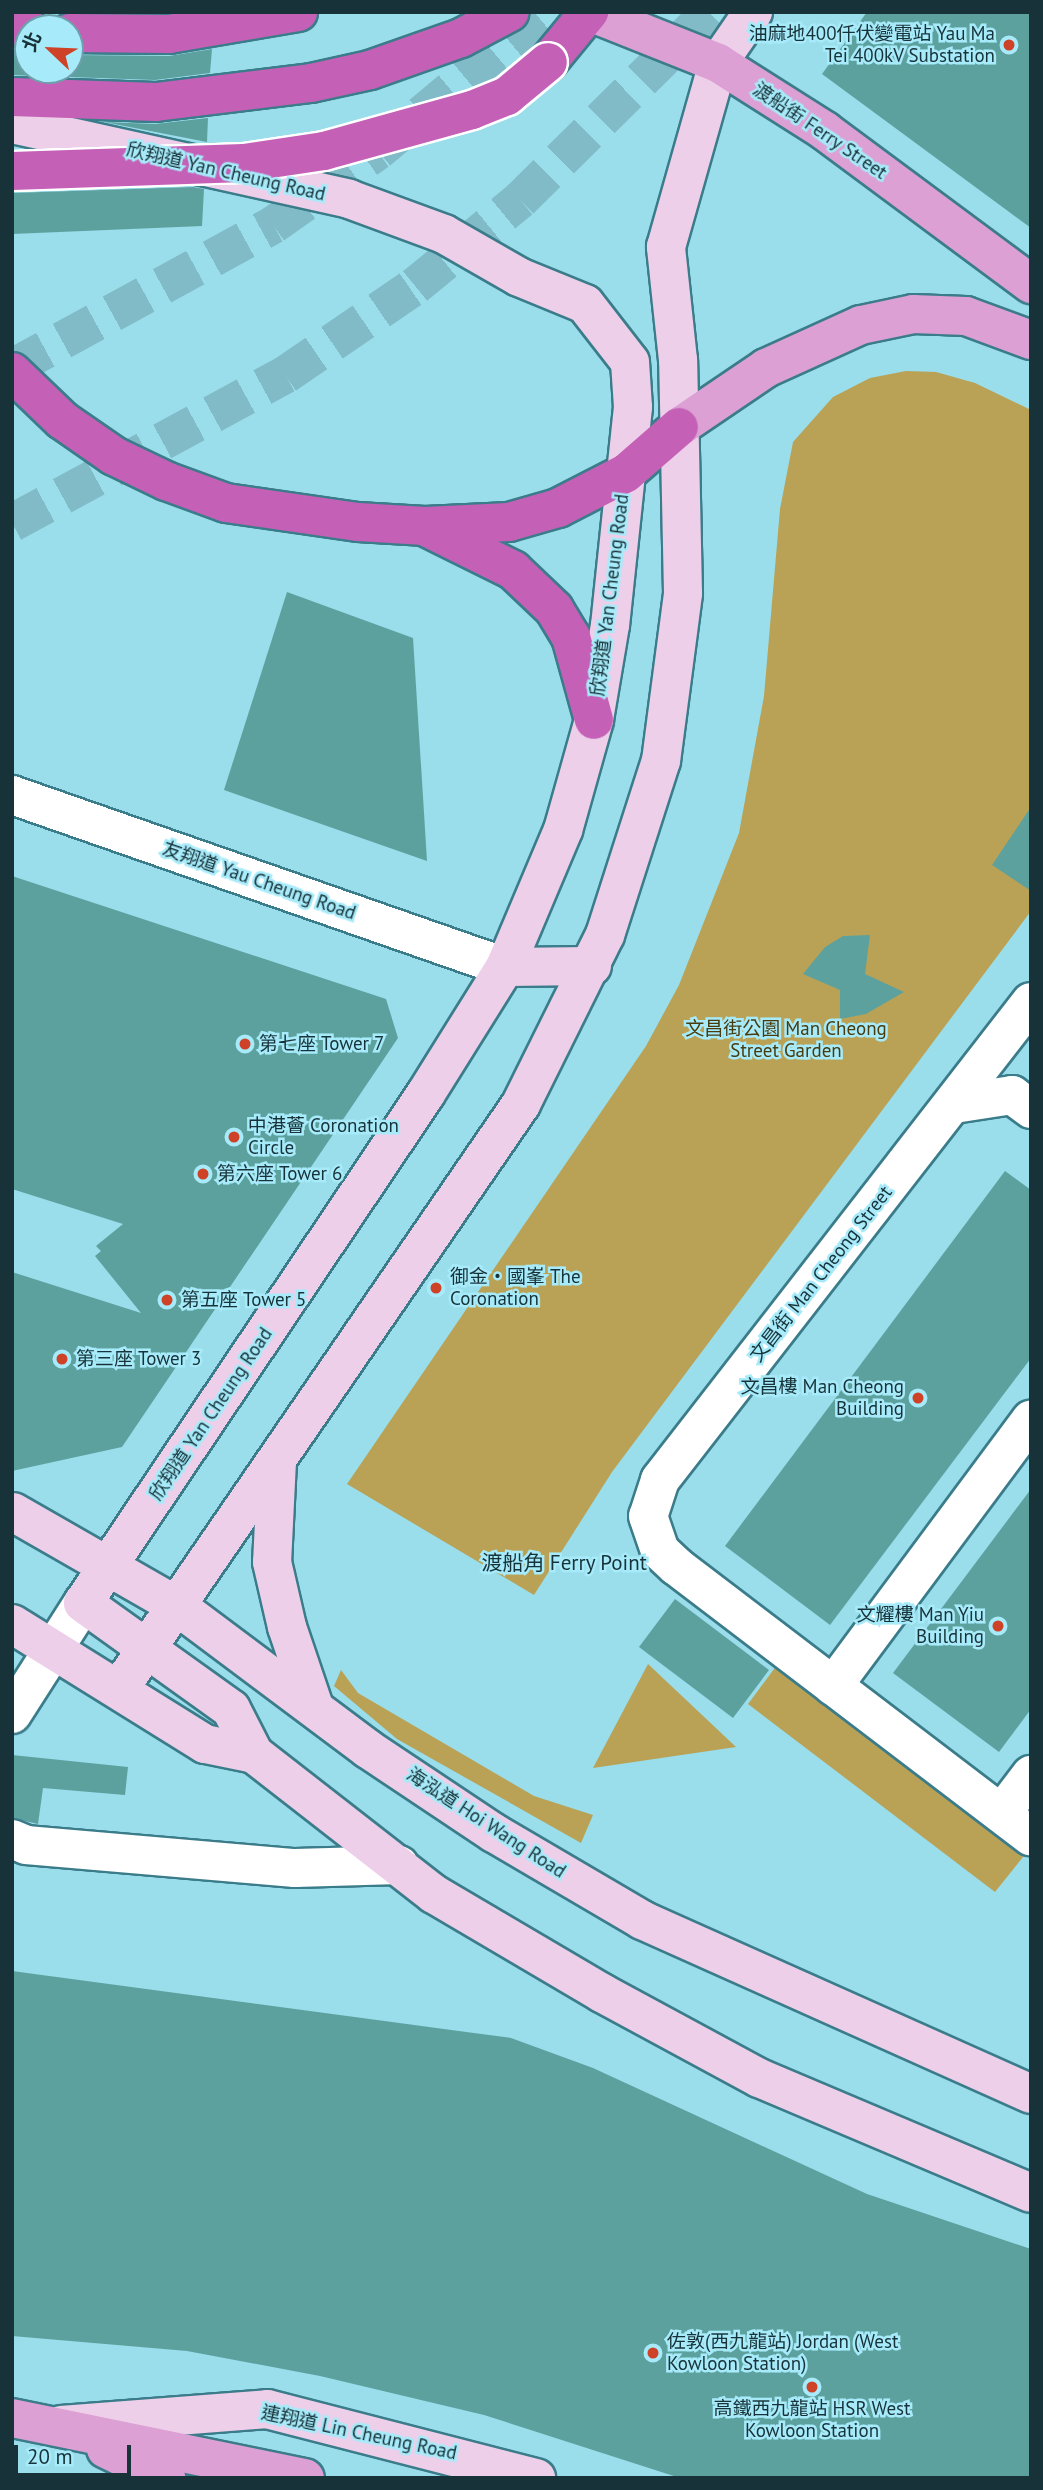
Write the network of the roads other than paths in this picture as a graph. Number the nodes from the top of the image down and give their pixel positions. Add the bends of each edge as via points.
1 (298, 12) edge
2 (510, 12) edge
3 (590, 12) edge
4 (752, 12) edge
5 (84, 33) edge
6 (718, 63) junction
7 (12, 97) edge
8 (12, 124) edge
9 (12, 171) edge
10 (1031, 284) edge
11 (1031, 340) edge
12 (12, 372) edge
13 (679, 427) junction
14 (626, 473) junction
15 (425, 526) junction
16 (594, 720) junction
17 (12, 795) edge
18 (592, 966) junction
19 (505, 967) junction
20 (1021, 1015) edge
21 (1021, 1102) edge
22 (954, 1104) junction
23 (1031, 1419) edge
24 (277, 1461) junction
25 (13, 1512) edge
26 (108, 1567) junction
27 (83, 1603) junction
28 (177, 1606) junction
29 (12, 1624) edge
30 (53, 1648) junction
31 (147, 1649) junction
32 (833, 1686) junction
33 (119, 1689) junction
34 (313, 1703) junction
35 (12, 1714) edge
36 (254, 1754) junction
37 (1031, 1775) edge
38 (1016, 1825) edge
39 (12, 1839) edge
40 (399, 1865) junction
41 (1031, 2094) edge
42 (1031, 2193) edge
43 (12, 2418) edge
44 (61, 2425) junction
45 (166, 2478) edge
46 (305, 2478) edge
47 (536, 2478) edge

1 - 5 highway via 169,34
2 - 7 highway via 461,38 370,70 311,83 156,102
3 - 6 main road, 渡船街 Ferry Street
3 - 9 highway, bridge via 548,62 507,96 436,124 283,159
4 - 6 street
6 - 10 main road, 渡船街 Ferry Street via 825,131
6 - 13 street via 666,247
8 - 14 street, 欣翔道 Yan Cheung Road via 349,199 444,234 519,277 585,304 630,362 632,407
11 - 13 main road via 966,316 914,314 861,325 766,368
12 - 15 highway via 62,421 114,457 166,481 226,503 286,514
13 - 14 highway
13 - 18 street via 683,593 661,761 629,871
14 - 15 highway via 558,508 509,522
14 - 16 street, 欣翔道 Yan Cheung Road
15 - 16 highway via 513,570 554,609 571,637
16 - 19 street, 欣翔道 Yan Cheung Road via 563,830
17 - 19 street, 友翔道 Yau Cheung Road
18 - 19 street
18 - 24 street via 521,1104
19 - 26 street, 欣翔道 Yan Cheung Road
20 - 21 street
20 - 22 street, 文昌街 Man Cheong Street
21 - 22 street
22 - 32 street, 文昌街 Man Cheong Street via 660,1480 648,1516 660,1551
23 - 32 street
24 - 28 street
24 - 34 street via 272,1562 286,1628
25 - 26 street, 海泓道 Hoi Wang Road
26 - 27 street, 欣翔道 Yan Cheung Road
26 - 28 street, 海泓道 Hoi Wang Road
27 - 30 street, 欣翔道 Yan Cheung Road
27 - 31 street
28 - 31 street
28 - 34 street, 海泓道 Hoi Wang Road
29 - 30 street
30 - 33 street
30 - 35 street, 欣翔道 Yan Cheung Road
31 - 33 street
31 - 36 street via 231,1709
32 - 38 street, 文昌街 Man Cheong Street
33 - 36 street via 205,1744
34 - 41 street, 海泓道 Hoi Wang Road via 368,1749 494,1833 642,1920
36 - 40 street
37 - 38 street
39 - 40 street via 26,1845 295,1868
40 - 42 street via 434,1894 602,1993 760,2078
43 - 44 main road, 連翔道 Lin Cheung Road
44 - 45 main road
44 - 46 main road
44 - 47 street, 連翔道 Lin Cheung Road via 267,2409

